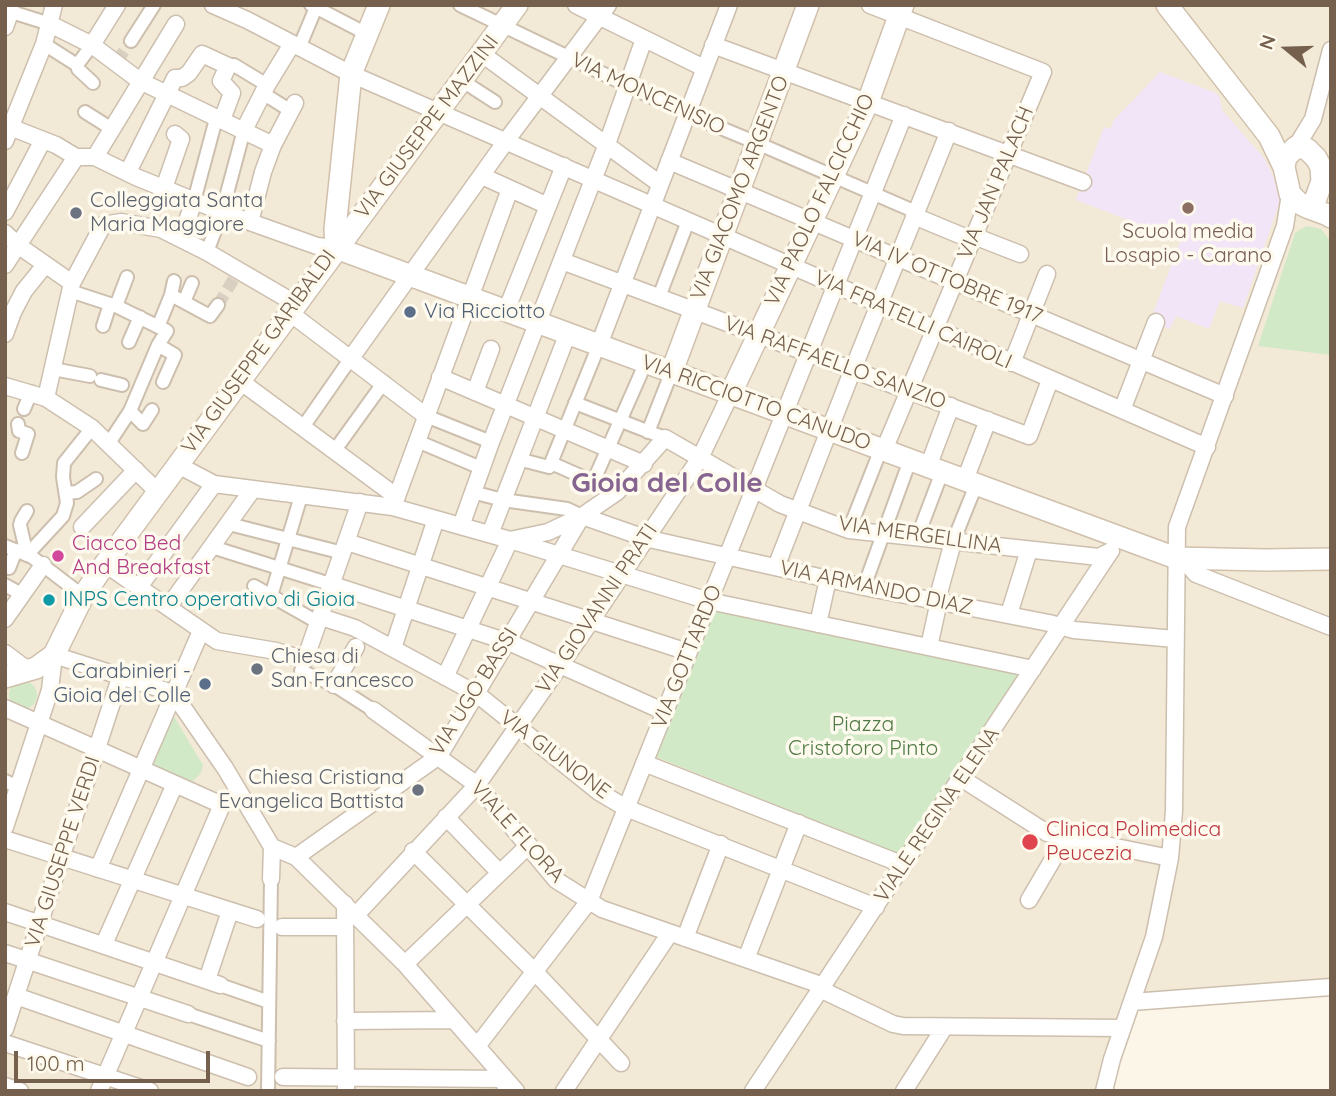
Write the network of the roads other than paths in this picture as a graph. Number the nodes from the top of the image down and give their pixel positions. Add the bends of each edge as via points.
1 (54, 5) edge
2 (117, 5) edge
3 (154, 5) edge
4 (379, 5) edge
5 (460, 5) edge
6 (517, 5) edge
7 (576, 5) edge
8 (729, 5) edge
9 (808, 5) edge
10 (870, 5) edge
11 (1167, 5) edge
12 (216, 6) edge
13 (315, 6) edge
14 (8, 10) edge
15 (604, 11) edge
16 (901, 11) edge
17 (251, 13) edge
18 (50, 24) junction
19 (176, 24) dead end
20 (502, 26) junction
21 (5, 27) edge
22 (367, 34) junction
23 (644, 39) junction
24 (131, 41) tunnel mouth
25 (44, 44) junction
26 (92, 45) junction
27 (713, 45) junction
28 (296, 46) junction
29 (1331, 50) edge
30 (482, 54) junction
31 (569, 58) junction
32 (77, 65) junction
33 (228, 66) junction
34 (704, 68) junction
35 (784, 71) junction
36 (351, 74) junction
37 (461, 80) junction
38 (141, 82) junction
39 (93, 83) dead end
40 (627, 86) junction
41 (265, 90) junction
42 (166, 94) junction
43 (540, 97) junction
44 (495, 102) dead end
45 (867, 102) junction
46 (293, 107) joint
47 (85, 112) dead end
48 (438, 112) junction
49 (687, 114) junction
50 (904, 115) junction
51 (219, 119) junction
52 (1313, 119) junction
53 (112, 129) junction
54 (244, 130) junction
55 (7, 131) edge
56 (949, 131) junction
57 (175, 134) dead end
58 (43, 141) junction
59 (506, 141) junction
60 (757, 142) junction
61 (607, 144) junction
62 (273, 145) junction
63 (1009, 154) junction
64 (1290, 154) junction
65 (76, 157) junction
66 (95, 157) junction
67 (1316, 159) junction
68 (669, 161) junction
69 (564, 166) junction
70 (128, 172) junction
71 (482, 176) junction
72 (833, 176) junction
73 (594, 179) junction
74 (1083, 182) dead end
75 (660, 184) junction
76 (164, 188) junction
77 (510, 189) junction
78 (739, 190) junction
79 (872, 194) junction
80 (1290, 194) junction
81 (194, 201) junction
82 (652, 205) junction
83 (548, 206) junction
84 (5, 212) edge
85 (222, 212) junction
86 (1323, 213) edge
87 (915, 214) junction
88 (811, 220) junction
89 (688, 221) junction
90 (250, 222) junction
91 (1285, 226) junction
92 (5, 233) edge
93 (722, 236) junction
94 (181, 238) junction
95 (973, 238) junction
96 (854, 239) junction
97 (19, 246) junction
98 (336, 248) junction
99 (207, 252) junction
100 (1020, 254) dead end
101 (898, 257) junction
102 (562, 261) junction
103 (5, 265) edge
104 (46, 265) junction
105 (790, 265) junction
106 (1047, 274) dead end
107 (410, 275) junction
108 (127, 277) dead end
109 (174, 281) dead end
110 (955, 282) junction
111 (192, 283) dead end
112 (622, 284) junction
113 (835, 285) junction
114 (71, 287) junction
115 (171, 295) junction
116 (470, 297) junction
117 (659, 297) junction
118 (184, 302) junction
119 (218, 304) dead end
120 (879, 304) junction
121 (113, 305) junction
122 (293, 309) junction
123 (694, 310) junction
124 (506, 311) junction
125 (1031, 314) junction
126 (140, 317) junction
127 (1156, 322) dead end
128 (539, 323) junction
129 (103, 326) dead end
130 (158, 327) junction
131 (935, 329) junction
132 (568, 333) junction
133 (5, 334) edge
134 (758, 334) junction
135 (129, 342) dead end
136 (184, 343) dead end
137 (158, 345) junction
138 (599, 345) junction
139 (491, 349) dead end
140 (809, 352) junction
141 (175, 355) junction
142 (351, 359) junction
143 (1141, 361) junction
144 (646, 362) junction
145 (1012, 363) junction
146 (53, 369) junction
147 (853, 369) junction
148 (672, 371) junction
149 (440, 377) junction
150 (240, 380) junction
151 (1050, 380) junction
152 (163, 382) dead end
153 (384, 383) junction
154 (122, 385) dead end
155 (5, 386) edge
156 (909, 390) junction
157 (475, 392) junction
158 (731, 393) junction
159 (38, 395) junction
160 (1225, 396) junction
161 (575, 403) junction
162 (505, 406) junction
163 (951, 407) junction
164 (24, 410) dead end
165 (152, 410) dead end
166 (130, 411) junction
167 (1122, 411) junction
168 (785, 413) junction
169 (426, 416) junction
170 (535, 418) junction
171 (988, 420) junction
172 (620, 421) junction
173 (18, 424) dead end
174 (303, 427) junction
175 (92, 428) junction
176 (829, 429) junction
177 (565, 430) junction
178 (648, 432) junction
179 (665, 438) junction
180 (417, 441) junction
181 (491, 442) junction
182 (109, 443) junction
183 (609, 447) junction
184 (1206, 447) junction
185 (883, 449) junction
186 (335, 450) junction
187 (22, 453) dead end
188 (700, 458) junction
189 (518, 459) junction
190 (551, 463) junction
191 (644, 464) junction
192 (178, 465) junction
193 (927, 466) junction
194 (481, 468) junction
195 (136, 470) junction
196 (96, 479) dead end
197 (594, 480) junction
198 (970, 483) junction
199 (214, 484) junction
200 (253, 489) junction
201 (754, 489) junction
202 (158, 491) junction
203 (472, 492) junction
204 (617, 492) junction
205 (66, 493) junction
206 (301, 496) junction
207 (503, 500) junction
208 (360, 502) junction
209 (395, 502) junction
210 (797, 511) junction
211 (582, 516) junction
212 (23, 519) dead end
213 (436, 519) junction
214 (229, 524) junction
215 (461, 526) junction
216 (82, 527) dead end
217 (849, 530) junction
218 (490, 534) junction
219 (883, 534) junction
220 (645, 538) junction
221 (917, 538) junction
222 (287, 540) junction
223 (509, 540) junction
224 (953, 542) junction
225 (1112, 543) junction
226 (212, 547) junction
227 (345, 548) junction
228 (16, 550) edge
229 (1029, 550) junction
230 (559, 554) junction
231 (727, 555) junction
232 (1179, 558) junction
233 (1331, 559) edge
234 (104, 564) junction
235 (43, 565) junction
236 (421, 566) junction
237 (776, 567) junction
238 (9, 568) dead end
239 (280, 569) junction
240 (622, 574) junction
241 (828, 579) junction
242 (5, 585) edge
243 (333, 585) junction
244 (254, 586) dead end
245 (139, 587) junction
246 (488, 587) junction
247 (864, 587) junction
248 (23, 595) junction
249 (83, 596) junction
250 (271, 596) junction
251 (531, 601) junction
252 (709, 601) junction
253 (938, 601) junction
254 (169, 606) junction
255 (407, 608) junction
256 (1009, 614) junction
257 (5, 619) edge
258 (320, 620) junction
259 (591, 621) junction
260 (818, 624) junction
261 (1061, 627) junction
262 (1331, 627) edge
263 (468, 629) junction
264 (201, 631) junction
265 (1175, 639) junction
266 (507, 641) junction
267 (356, 647) dead end
268 (929, 647) junction
269 (393, 648) junction
270 (688, 652) junction
271 (5, 653) edge
272 (54, 655) junction
273 (305, 660) junction
274 (561, 664) junction
275 (1034, 670) junction
276 (29, 671) junction
277 (121, 676) junction
278 (5, 677) edge
279 (445, 677) junction
280 (334, 685) junction
281 (173, 693) junction
282 (477, 694) junction
283 (5, 708) edge
284 (373, 710) joint
285 (665, 712) junction
286 (40, 723) junction
287 (517, 727) junction
288 (96, 750) junction
289 (439, 756) junction
290 (644, 762) junction
291 (141, 769) junction
292 (961, 778) junction
293 (12, 784) edge
294 (175, 785) junction
295 (477, 785) junction
296 (242, 794) junction
297 (222, 806) junction
298 (626, 808) junction
299 (446, 817) junction
300 (6, 822) edge
301 (799, 823) junction
302 (1066, 837) junction
303 (5, 839) edge
304 (721, 844) junction
305 (529, 845) junction
306 (272, 847) junction
307 (413, 851) junction
308 (61, 857) junction
309 (296, 857) junction
310 (1170, 858) junction
311 (904, 865) junction
312 (98, 869) junction
313 (781, 869) junction
314 (500, 873) junction
315 (271, 878) joint
316 (133, 880) junction
317 (183, 896) junction
318 (1029, 900) dead end
319 (589, 901) junction
320 (467, 905) junction
321 (876, 907) junction
322 (230, 911) junction
323 (5, 912) edge
324 (348, 915) junction
325 (40, 923) junction
326 (270, 924) junction
327 (677, 935) junction
328 (104, 944) junction
329 (5, 953) edge
330 (746, 959) junction
331 (28, 960) junction
332 (155, 962) junction
333 (405, 964) junction
334 (535, 972) junction
335 (214, 983) junction
336 (1331, 987) edge
337 (822, 990) junction
338 (16, 996) junction
339 (139, 997) junction
340 (269, 1002) junction
341 (1132, 1002) junction
342 (188, 1014) joint
343 (453, 1020) junction
344 (345, 1021) junction
345 (944, 1027) junction
346 (1122, 1028) junction
347 (5, 1029) edge
348 (124, 1034) junction
349 (269, 1041) junction
350 (598, 1041) junction
351 (5, 1043) edge
352 (478, 1045) junction
353 (621, 1063) dead end
354 (248, 1077) joint
355 (272, 1082) edge
356 (102, 1083) edge
357 (346, 1084) edge
358 (395, 1084) edge
359 (453, 1085) edge
360 (5, 1086) edge
361 (509, 1087) edge
362 (20, 1091) edge
363 (150, 1091) edge
364 (564, 1091) edge
365 (753, 1091) edge
366 (904, 1091) edge
367 (1104, 1091) edge

1 - 18 street
2 - 26 street
3 - 24 street
4 - 22 main road, VIA GIUSEPPE GARIBALDI
5 - 20 street, VIA MONCENISIO
6 - 20 main road, VIA GIUSEPPE MAZZINI
7 - 15 street
8 - 27 street
9 - 35 main road, VIA GIACOMO ARGENTO
10 - 16 street
11 - 64 main road via 1269,136
12 - 17 street, VIA FRATELLI CAIROLI
13 - 22 street
13 - 28 street
14 - 18 street
14 - 21 street
15 - 23 street
15 - 31 street
16 - 45 main road, VIA PAOLO FALCICCHIO
16 - 63 street, VIA JAN PALACH via 1043,72
17 - 28 street, VIA FRATELLI CAIROLI
18 - 25 street
18 - 26 street
19 - 38 street
20 - 30 main road, VIA GIUSEPPE MAZZINI
20 - 31 street, VIA MONCENISIO
22 - 36 main road, VIA GIUSEPPE GARIBALDI
23 - 34 street
23 - 40 street
25 - 32 street
25 - 55 street
26 - 32 street
26 - 38 street
27 - 34 street
27 - 35 street
28 - 36 street, VIA FRATELLI CAIROLI
28 - 41 street
29 - 52 street
30 - 37 main road, VIA GIUSEPPE MAZZINI
30 - 43 street
31 - 40 street, VIA MONCENISIO
31 - 43 street
32 - 39 street
33 - 41 street via 234,65
33 - 42 street via 202,54 189,73 175,78
33 - 51 street via 221,82 232,93
34 - 49 street
35 - 45 street
35 - 60 main road, VIA GIACOMO ARGENTO
36 - 48 street, VIA FRATELLI CAIROLI
36 - 98 main road, VIA GIUSEPPE GARIBALDI
37 - 44 street
37 - 48 main road, VIA GIUSEPPE MAZZINI
38 - 42 street
38 - 53 street
40 - 49 street, VIA MONCENISIO
40 - 61 street
41 - 46 street
41 - 54 street
42 - 51 street
42 - 70 street
43 - 59 street
43 - 61 street
45 - 50 street
45 - 72 main road, VIA PAOLO FALCICCHIO
46 - 62 street
47 - 53 street
48 - 59 street, VIA FRATELLI CAIROLI
48 - 98 main road, VIA GIUSEPPE MAZZINI
49 - 60 street, VIA MONCENISIO
49 - 68 street
50 - 56 street
50 - 79 street, VIA GOTTARDO
51 - 54 street
51 - 81 street
52 - 64 street
52 - 67 street
53 - 66 street
54 - 62 street
54 - 85 street
55 - 58 street
56 - 63 street
56 - 87 street
57 - 76 street via 181,139
58 - 65 street
58 - 84 street
59 - 69 street, VIA FRATELLI CAIROLI
59 - 71 street
60 - 72 street, VIA MONCENISIO
60 - 78 main road, VIA GIACOMO ARGENTO
61 - 73 street
61 - 75 street
62 - 90 street
63 - 74 street
63 - 95 street, VIA JAN PALACH
64 - 67 main road via 1307,149
64 - 80 main road
65 - 66 street
65 - 97 street
66 - 70 street
67 - 86 main road via 1321,167
68 - 75 street
68 - 78 street, VIA IV OTTOBRE 1917
69 - 73 street, VIA FRATELLI CAIROLI
69 - 83 street
70 - 76 street
71 - 77 street
71 - 107 street
72 - 79 street, VIA MONCENISIO
72 - 88 main road, VIA PAOLO FALCICCHIO
73 - 82 street, VIA FRATELLI CAIROLI
73 - 102 street
75 - 82 street
76 - 81 street
77 - 83 street
77 - 116 street
78 - 88 street, VIA IV OTTOBRE 1917
78 - 93 main road, VIA GIACOMO ARGENTO
79 - 87 street, VIA MONCENISIO
79 - 96 street, VIA GOTTARDO
80 - 86 main road
80 - 91 street
81 - 85 street
81 - 94 street
82 - 89 street, VIA FRATELLI CAIROLI
82 - 112 street
83 - 124 street
85 - 90 street
85 - 99 street
86 - 91 street
87 - 95 street, VIA MONCENISIO
87 - 101 street
88 - 96 street, VIA IV OTTOBRE 1917
88 - 105 main road, VIA PAOLO FALCICCHIO
89 - 93 street, VIA FRATELLI CAIROLI
89 - 117 street
90 - 98 street via 317,246
91 - 160 street
92 - 97 street
93 - 105 street, VIA FRATELLI CAIROLI
93 - 123 main road, VIA GIACOMO ARGENTO
94 - 99 street
94 - 114 street via 161,229 121,222 103,225
95 - 100 street, VIA MONCENISIO
95 - 110 street, VIA JAN PALACH
96 - 101 street, VIA IV OTTOBRE 1917
96 - 113 street, VIA GOTTARDO
97 - 103 street
97 - 104 street
98 - 107 main road, VIA RICCIOTTO CANUDO
98 - 122 main road, VIA GIUSEPPE GARIBALDI
99 - 122 street
101 - 110 street, VIA IV OTTOBRE 1917
101 - 120 street
102 - 112 street, VIA RAFFAELLO SANZIO
102 - 128 street
104 - 114 street
104 - 133 street via 24,291
105 - 113 street, VIA FRATELLI CAIROLI
105 - 134 main road, VIA PAOLO FALCICCHIO
106 - 125 street
107 - 116 main road, VIA RICCIOTTO CANUDO
107 - 142 street
108 - 121 street
109 - 115 street
110 - 125 street, VIA IV OTTOBRE 1917
110 - 131 street, VIA JAN PALACH
111 - 118 street
112 - 117 street, VIA RAFFAELLO SANZIO
112 - 138 street
113 - 120 street, VIA FRATELLI CAIROLI
113 - 140 street, VIA GOTTARDO
114 - 121 street
114 - 146 street
115 - 118 street
115 - 130 street
116 - 124 main road, VIA RICCIOTTO CANUDO
116 - 149 street
117 - 123 street, VIA RAFFAELLO SANZIO
118 - 119 street via 210,316
120 - 131 street, VIA FRATELLI CAIROLI
120 - 147 street
121 - 126 street
121 - 129 street
122 - 142 street
122 - 150 main road, VIA GIUSEPPE GARIBALDI
123 - 134 street, VIA RAFFAELLO SANZIO
123 - 148 main road, VIA GIACOMO ARGENTO
124 - 128 main road, VIA RICCIOTTO CANUDO
125 - 143 street, VIA IV OTTOBRE 1917
125 - 145 street
126 - 130 street
126 - 135 street
127 - 143 street
128 - 132 main road, VIA RICCIOTTO CANUDO
128 - 162 street
130 - 137 street via 167,331
131 - 145 street, VIA FRATELLI CAIROLI
131 - 156 street, VIA JAN PALACH
132 - 138 main road, VIA RICCIOTTO CANUDO
132 - 170 street
134 - 140 street, VIA RAFFAELLO SANZIO
134 - 158 main road, VIA PAOLO FALCICCHIO
136 - 141 street
137 - 141 street
137 - 166 street
138 - 144 main road, VIA RICCIOTTO CANUDO
138 - 161 street
139 - 157 street
140 - 147 street, VIA RAFFAELLO SANZIO
140 - 168 street, VIA GOTTARDO
141 - 152 street
142 - 153 street
142 - 174 street
143 - 160 street, VIA IV OTTOBRE 1917
143 - 167 street
144 - 148 main road, VIA RICCIOTTO CANUDO
144 - 172 street
145 - 151 street, VIA FRATELLI CAIROLI
146 - 154 street
146 - 159 street
147 - 156 street, VIA RAFFAELLO SANZIO
147 - 176 street
148 - 158 main road, VIA RICCIOTTO CANUDO
148 - 178 street
149 - 157 street
149 - 169 street
150 - 174 street
150 - 192 main road, VIA GIUSEPPE GARIBALDI
151 - 167 street, VIA FRATELLI CAIROLI
151 - 171 street, VIA RAFFAELLO SANZIO via 1029,436
153 - 169 street
153 - 186 street
155 - 159 street
156 - 163 street, VIA RAFFAELLO SANZIO
156 - 185 street, VIA JAN PALACH
157 - 162 street
158 - 168 main road, VIA RICCIOTTO CANUDO
158 - 188 street, VIA GIOVANNI PRATI
159 - 164 street
159 - 175 street
160 - 184 street
161 - 172 street
161 - 177 street
162 - 170 street
162 - 181 street
163 - 171 street, VIA RAFFAELLO SANZIO
163 - 193 street
165 - 166 street via 143,424
166 - 182 street
167 - 184 street, VIA FRATELLI CAIROLI
168 - 176 main road, VIA RICCIOTTO CANUDO
168 - 201 street, VIA GOTTARDO
169 - 180 street
169 - 181 street
170 - 177 street
170 - 189 street
171 - 198 street
172 - 178 street
172 - 183 street
173 - 187 street via 19,431 28,434
174 - 186 street
175 - 182 street
175 - 205 street via 64,463
176 - 185 main road, VIA RICCIOTTO CANUDO
176 - 210 street
177 - 183 street
177 - 190 street
178 - 179 street
179 - 188 street, VIA MERGELLINA
179 - 191 street
180 - 194 street
180 - 209 street
181 - 194 street
182 - 195 street
183 - 191 street
183 - 197 street
184 - 232 street via 1180,518
185 - 193 main road, VIA RICCIOTTO CANUDO
185 - 217 street
186 - 209 street
188 - 201 street, VIA MERGELLINA
188 - 220 street, VIA GIOVANNI PRATI
189 - 190 street via 549,467
189 - 207 street
190 - 197 street
191 - 204 street
192 - 199 street
192 - 202 main road, VIA GIUSEPPE GARIBALDI
193 - 198 main road, VIA RICCIOTTO CANUDO
193 - 219 street
193 - 221 street
194 - 203 street
195 - 202 street
195 - 216 street
196 - 205 street via 77,492
197 - 204 street
198 - 224 street
198 - 225 main road, VIA RICCIOTTO CANUDO
199 - 200 street
199 - 245 street
200 - 206 street
200 - 214 street
201 - 210 street, VIA MERGELLINA
201 - 231 street, VIA GOTTARDO
202 - 234 main road, VIA GIUSEPPE GARIBALDI
203 - 207 street
203 - 215 street
204 - 211 street
205 - 228 street via 63,516
206 - 208 street
206 - 222 street
207 - 211 street via 566,509
207 - 218 street
208 - 209 street
208 - 227 street
209 - 213 street
210 - 217 street, VIA MERGELLINA
210 - 237 street
211 - 220 street, VIA ARMANDO DIAZ
211 - 223 street via 548,532
211 - 230 street, VIA UGO BASSI
212 - 228 street
213 - 215 street
213 - 236 street
214 - 222 street
214 - 226 street
215 - 218 street
217 - 219 street, VIA MERGELLINA
218 - 223 street
219 - 221 street, VIA MERGELLINA
219 - 247 street
220 - 231 street, VIA ARMANDO DIAZ
220 - 240 street, VIA GIOVANNI PRATI
221 - 224 street, VIA MERGELLINA
222 - 227 street
222 - 239 street
223 - 230 street
223 - 246 street
224 - 229 street, VIA MERGELLINA
224 - 253 street
225 - 229 street, VIA MERGELLINA via 1099,557
225 - 232 main road, VIA RICCIOTTO CANUDO
225 - 261 street, VIALE REGINA ELENA
226 - 239 street
226 - 254 street
227 - 236 street
227 - 243 street
228 - 235 street
228 - 238 street
229 - 256 street
230 - 240 street
230 - 251 street, VIA UGO BASSI
231 - 237 street, VIA ARMANDO DIAZ
231 - 252 street, VIA GOTTARDO
232 - 233 main road, VIA RICCIOTTO CANUDO
232 - 262 street via 1196,574
232 - 265 street
234 - 245 street
234 - 249 main road, VIA GIUSEPPE GARIBALDI
235 - 248 street
235 - 249 street
236 - 246 street
236 - 255 street
237 - 241 street, VIA ARMANDO DIAZ
239 - 243 street
239 - 250 street
240 - 252 street
240 - 259 street, VIA GIOVANNI PRATI
241 - 247 street, VIA ARMANDO DIAZ
241 - 260 street
242 - 248 street
243 - 255 street
243 - 258 street
244 - 250 street
245 - 254 street
246 - 251 street
246 - 263 street
247 - 253 street, VIA ARMANDO DIAZ
248 - 257 street
249 - 272 main road, VIA GIUSEPPE GARIBALDI
250 - 258 street
251 - 259 street
251 - 266 street, VIA UGO BASSI
252 - 260 street
252 - 270 street, VIA GOTTARDO
253 - 256 street, VIA ARMANDO DIAZ
253 - 268 street
254 - 264 street
255 - 263 street
255 - 269 street
256 - 261 street, VIA ARMANDO DIAZ
258 - 269 street, VIA GIUNONE via 355,628
258 - 273 street
259 - 270 street
259 - 274 street, VIA GIOVANNI PRATI
260 - 268 street
261 - 265 street, VIA ARMANDO DIAZ
261 - 275 street, VIALE REGINA ELENA
263 - 266 street
263 - 279 street
264 - 273 street via 217,640
264 - 281 street
265 - 310 street
266 - 274 street
266 - 282 street, VIA UGO BASSI
267 - 280 street
268 - 275 street
269 - 279 street, VIA GIUNONE
270 - 285 street, VIA GOTTARDO
271 - 276 street
272 - 276 main road
272 - 277 street
272 - 286 street
273 - 280 street, VIALE FLORA via 301,671
274 - 285 street
274 - 287 street, VIA GIOVANNI PRATI
275 - 292 street, VIALE REGINA ELENA
276 - 278 main road
277 - 281 street
277 - 288 street, VIA GIUSEPPE VERDI
279 - 282 street, VIA GIUNONE
280 - 284 street, VIALE FLORA
281 - 291 street
281 - 296 street
282 - 287 street, VIA GIUNONE
282 - 289 street, VIA UGO BASSI
283 - 286 street
284 - 289 street, VIALE FLORA
285 - 290 street, VIA GOTTARDO
286 - 288 street
286 - 293 street
287 - 295 street, VIA GIOVANNI PRATI
287 - 298 street, VIA GIUNONE via 598,792
288 - 291 street
288 - 308 street, VIA GIUSEPPE VERDI
289 - 295 street, VIALE FLORA
289 - 309 street, VIA UGO BASSI
290 - 298 street, VIA GOTTARDO
290 - 301 street
291 - 294 street
291 - 312 street
292 - 302 street via 1047,832
292 - 311 street, VIALE REGINA ELENA
293 - 300 street
294 - 297 street
294 - 316 street
295 - 299 street, VIA GIOVANNI PRATI
295 - 305 street, VIALE FLORA
296 - 297 street
296 - 306 street
297 - 317 street
298 - 304 street, VIA GIUNONE
298 - 319 street, VIA GOTTARDO
299 - 307 street, VIA GIOVANNI PRATI
299 - 314 street
301 - 311 street
301 - 313 street
302 - 310 street
302 - 318 street
303 - 308 street
304 - 313 street, VIA GIUNONE
304 - 327 street
305 - 314 street
305 - 319 street, VIALE FLORA via 556,880
306 - 309 street
306 - 315 street
307 - 320 street
307 - 324 street, VIA GIOVANNI PRATI
308 - 312 street
308 - 325 street, VIA GIUSEPPE VERDI
309 - 324 street
310 - 341 street via 1154,937
311 - 321 street, VIALE REGINA ELENA
312 - 316 street
313 - 321 street, VIA GIUNONE
313 - 330 street
314 - 320 street
315 - 326 street
316 - 317 street
316 - 328 street
317 - 322 street
317 - 332 street
319 - 327 street, VIALE FLORA
319 - 334 street, VIA GOTTARDO
320 - 333 street
320 - 334 street
321 - 337 street, VIALE REGINA ELENA
322 - 326 street
322 - 335 street
323 - 325 street
324 - 326 street
324 - 333 street
324 - 344 street
325 - 328 street
325 - 331 street, VIA GIUSEPPE VERDI
326 - 340 street
327 - 330 street, VIALE FLORA
327 - 350 street
328 - 332 street
329 - 331 street
330 - 337 street, VIALE FLORA via 815,983
331 - 338 street, VIA GIUSEPPE VERDI
331 - 339 street
332 - 335 street
332 - 339 street
333 - 343 street
334 - 350 street
334 - 352 street, VIA GOTTARDO
335 - 340 street
336 - 341 street
337 - 345 street, VIALE FLORA via 893,1024
337 - 365 street, VIALE REGINA ELENA
338 - 347 street, VIA GIUSEPPE VERDI
338 - 348 street
339 - 342 street
339 - 348 street
340 - 349 street
341 - 346 street
342 - 349 street
343 - 344 street
343 - 352 street
344 - 357 street
345 - 346 street, VIALE FLORA
345 - 366 street
346 - 367 street
348 - 354 street
348 - 356 street
349 - 355 street
350 - 353 street
350 - 364 street
351 - 356 street
352 - 361 street
354 - 355 street
355 - 357 street
356 - 363 street
357 - 358 street
358 - 359 street
359 - 361 street
360 - 362 street

